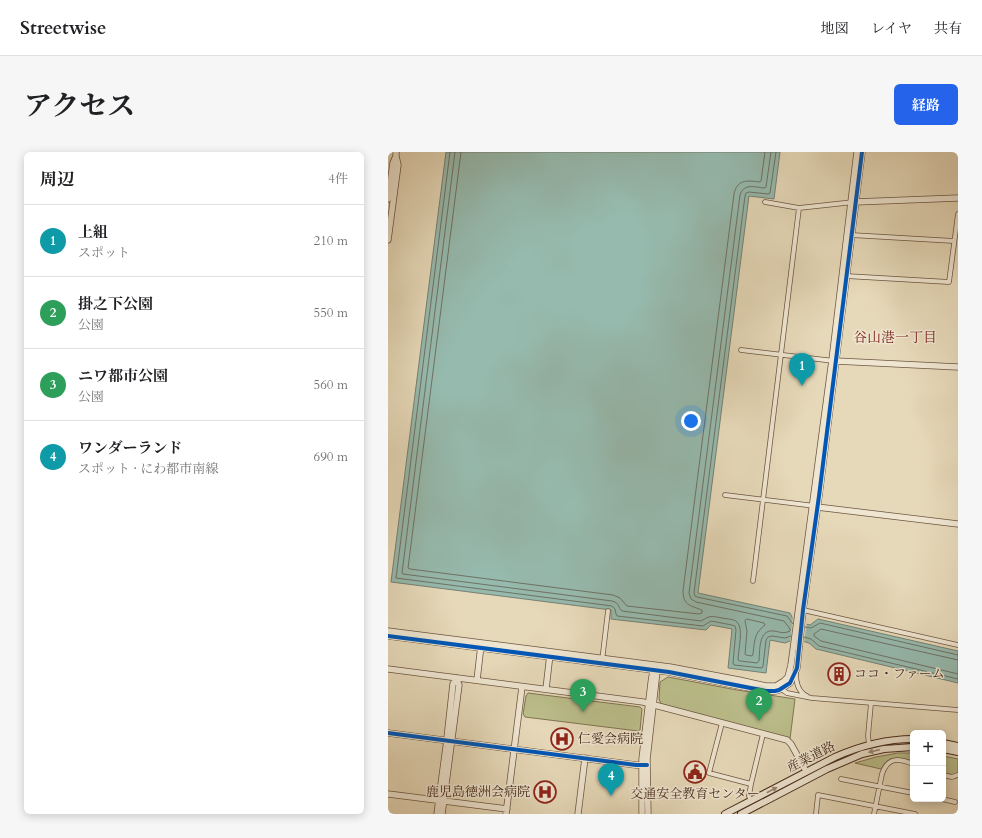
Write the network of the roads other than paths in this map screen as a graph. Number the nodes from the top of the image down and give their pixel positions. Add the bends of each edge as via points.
1 (857, 152) edge
2 (862, 152) edge
3 (396, 154) edge
4 (958, 198) edge
5 (388, 199) edge
6 (765, 202) dead end
7 (853, 202) junction
8 (390, 206) edge
9 (800, 208) junction
10 (958, 214) edge
11 (851, 236) junction
12 (388, 240) edge
13 (954, 241) junction
14 (846, 276) junction
15 (741, 350) dead end
16 (781, 355) junction
17 (834, 361) junction
18 (958, 368) edge
19 (725, 495) dead end
20 (763, 500) junction
21 (815, 506) junction
22 (958, 524) edge
23 (753, 582) dead end
24 (803, 610) junction
25 (608, 611) dead end
26 (800, 616) junction
27 (388, 631) edge
28 (388, 636) edge
29 (481, 645) junction
30 (796, 645) junction
31 (958, 645) edge
32 (550, 654) junction
33 (602, 661) junction
34 (797, 668) junction
35 (388, 669) edge
36 (655, 669) junction
37 (456, 678) junction
38 (477, 680) junction
39 (522, 686) junction
40 (781, 686) junction
41 (546, 690) junction
42 (812, 698) junction
43 (871, 703) junction
44 (650, 704) junction
45 (958, 710) edge
46 (722, 723) junction
47 (388, 733) edge
48 (763, 734) junction
49 (910, 739) edge
50 (450, 741) junction
51 (869, 744) junction
52 (946, 744) edge
53 (958, 746) edge
54 (910, 747) edge
55 (514, 749) junction
56 (946, 750) edge
57 (958, 752) edge
58 (585, 758) junction
59 (910, 763) edge
60 (645, 765) junction
61 (806, 772) junction
62 (958, 775) edge
63 (946, 776) edge
64 (841, 780) dead end
65 (751, 784) junction
66 (880, 786) junction
67 (910, 792) edge
68 (388, 794) edge
69 (441, 800) junction
70 (946, 800) edge
71 (751, 801) junction
72 (955, 802) dead end
73 (876, 806) junction
74 (506, 811) edge
75 (437, 814) edge
76 (442, 814) edge
77 (578, 814) edge
78 (642, 814) edge
79 (648, 814) edge
80 (725, 814) edge
81 (741, 814) edge
82 (816, 814) edge
83 (874, 814) edge
84 (915, 814) edge

1 - 7 street
2 - 7 street
3 - 5 street via 392,164
3 - 8 street via 398,165
4 - 7 street
6 - 9 street
7 - 9 street
7 - 11 street
7 - 17 street
8 - 12 street
9 - 16 street
10 - 13 street
11 - 13 street
11 - 14 street
13 - 14 street via 949,282
14 - 17 street
15 - 16 street
16 - 17 street
16 - 20 street
17 - 18 street
17 - 21 street
19 - 20 street
20 - 21 street
20 - 23 street
21 - 22 street
21 - 24 street
21 - 26 street
24 - 26 street
24 - 31 street
25 - 33 street
26 - 30 street
27 - 29 street
28 - 29 street
29 - 32 street
29 - 38 street
30 - 34 street
30 - 40 street via 790,672
32 - 33 street
32 - 41 street
33 - 36 street
34 - 40 street via 790,683
34 - 42 street via 799,689 802,694
35 - 37 street
36 - 40 street via 716,676 766,686
36 - 44 street
37 - 38 street
37 - 50 street via 453,684
38 - 39 street
39 - 41 street
39 - 55 street
40 - 42 street via 787,693
41 - 44 street
42 - 43 street
43 - 45 street
43 - 51 street
44 - 46 street
44 - 60 street
46 - 48 street
46 - 65 street via 709,773
47 - 50 street
48 - 61 street via 789,742
48 - 65 street
49 - 51 main road, 産業道路
50 - 55 street
50 - 69 street
51 - 61 main road, 産業道路 via 840,754
52 - 53 main road
54 -> 81 main road, 産業道路 via 862,754 827,769
55 - 58 street
55 - 74 street
56 - 57 main road
58 - 60 street
58 - 77 street
59 - 66 street via 895,760 887,764
60 - 78 street
60 - 79 street
71 -> 61 main road, 産業道路
62 - 63 street
64 - 66 street
65 - 71 street
66 - 67 street
66 - 73 street
68 - 69 street
69 - 74 street
69 - 75 street
69 - 76 street
70 - 72 street
71 - 80 main road, 産業道路
73 - 82 street via 818,795
73 - 83 street
73 - 84 street

